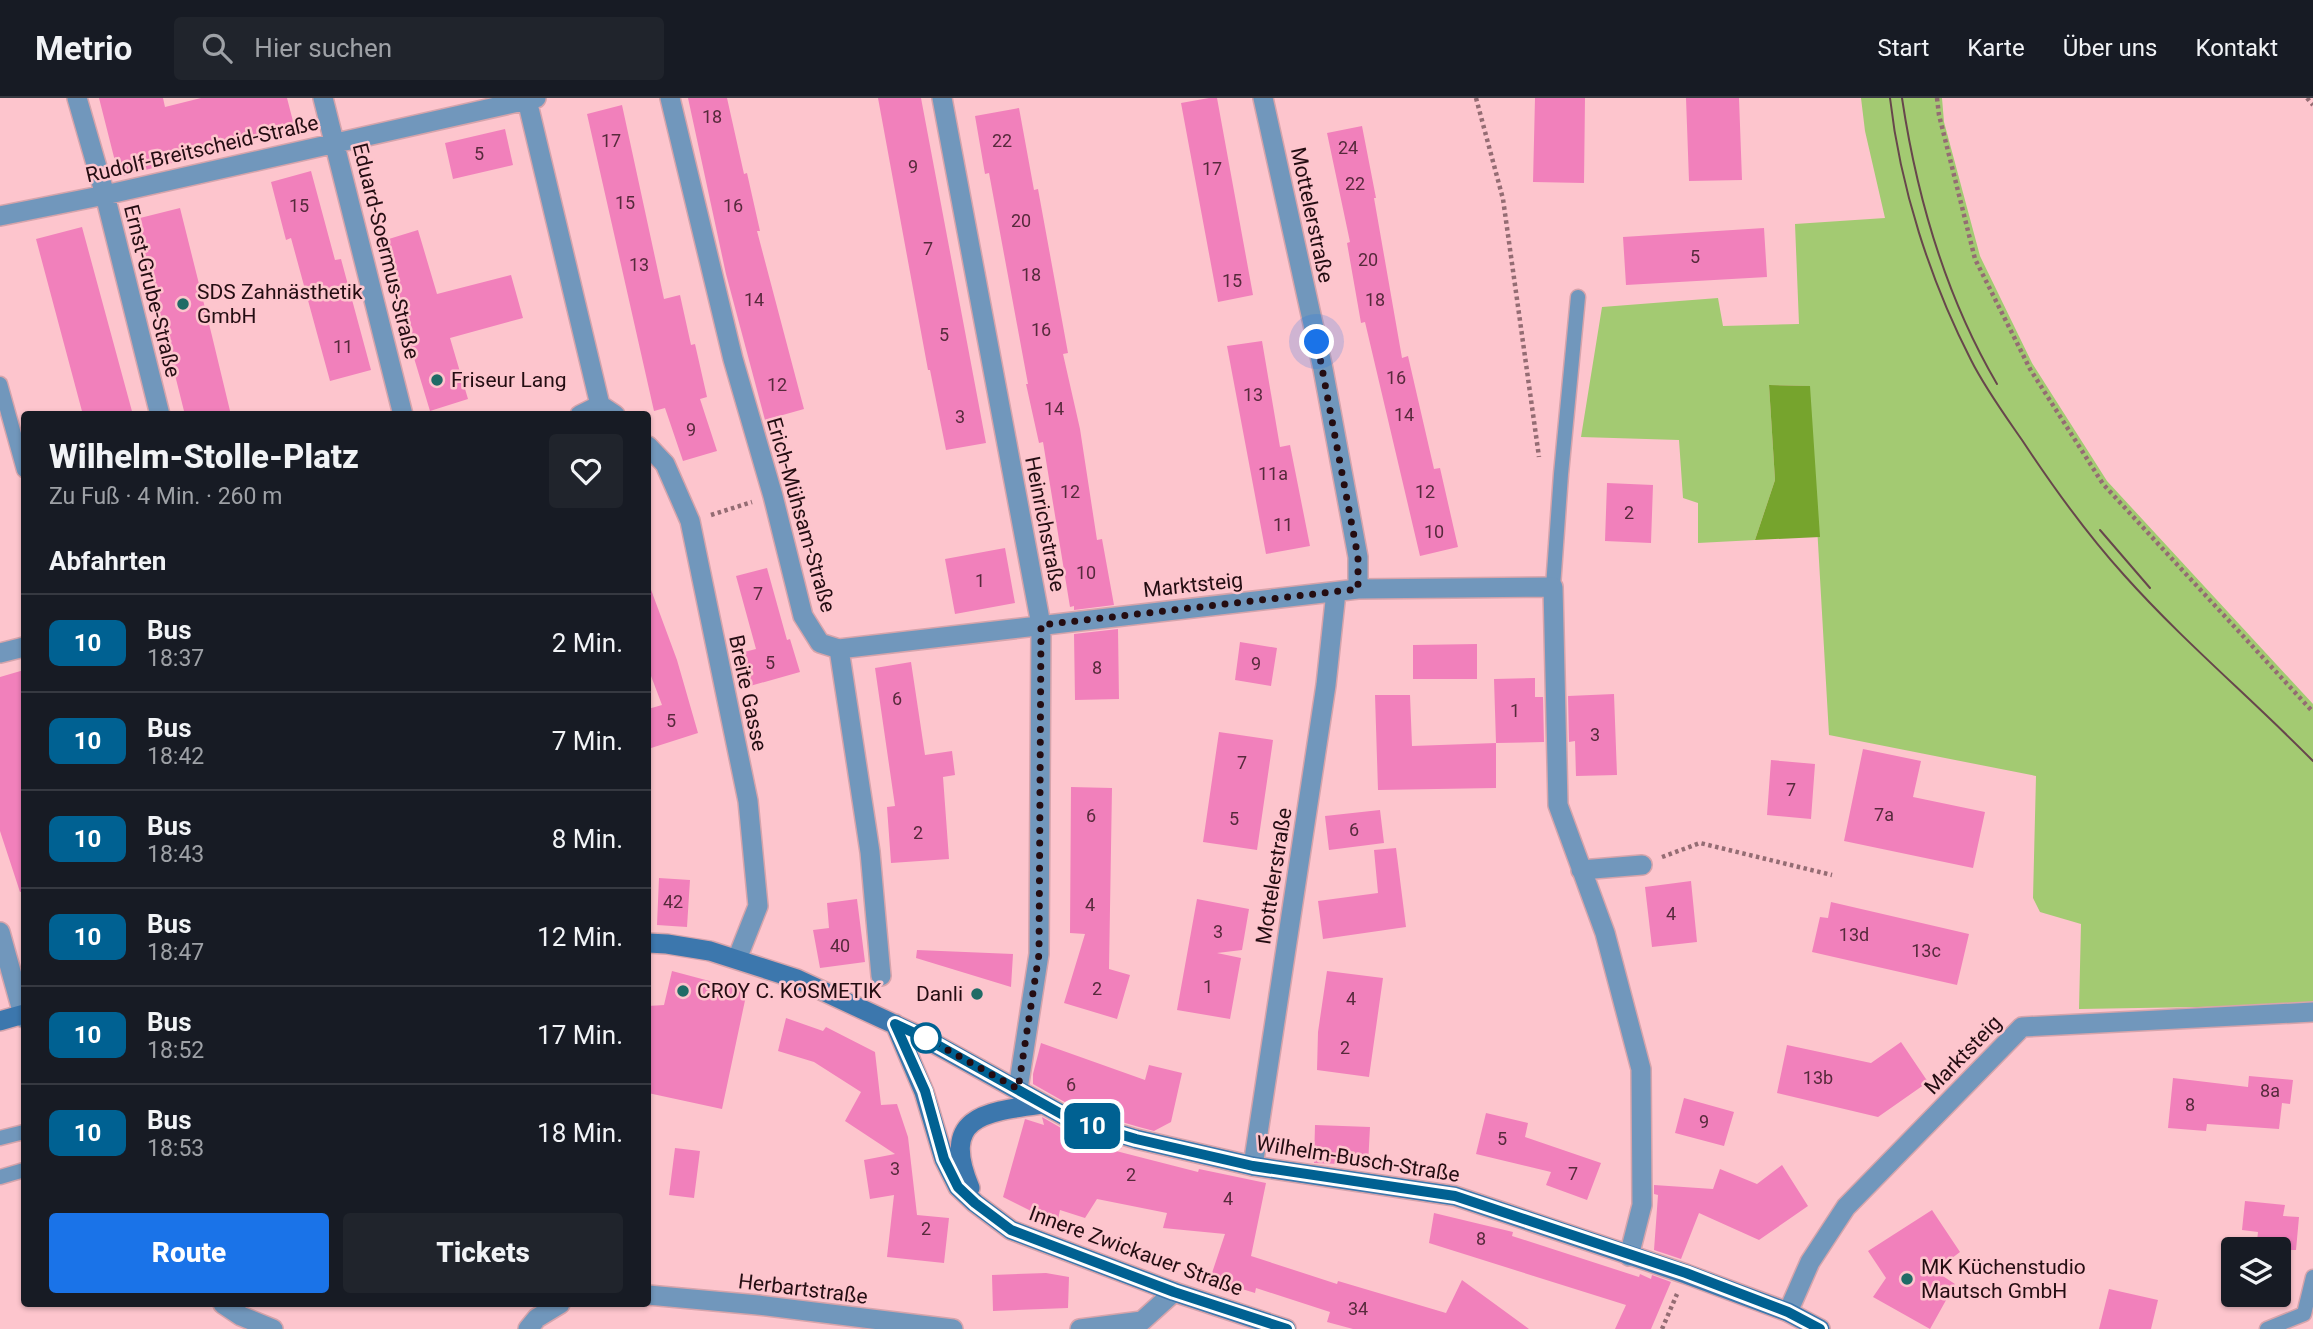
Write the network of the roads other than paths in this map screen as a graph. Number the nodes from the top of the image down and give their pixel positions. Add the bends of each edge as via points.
1 (77, 98) edge
2 (323, 98) edge
3 (670, 98) edge
4 (942, 98) edge
5 (1263, 98) edge
6 (531, 99) edge
7 (335, 142) junction
8 (104, 195) junction
9 (0, 216) edge
10 (1578, 297) dead end
11 (0, 384) edge
12 (608, 410) edge
13 (159, 411) edge
14 (402, 411) edge
15 (651, 449) edge
16 (21, 459) edge
17 (1553, 587) junction
18 (1358, 589) junction
19 (1336, 592) junction
20 (1041, 625) junction
21 (21, 647) edge
22 (839, 649) junction
23 (0, 653) edge
24 (1642, 865) road end
25 (1581, 870) junction
26 (0, 932) edge
27 (651, 943) edge
28 (737, 959) junction
29 (881, 976) dead end
30 (21, 1005) edge
31 (2313, 1012) edge
32 (21, 1016) edge
33 (0, 1021) edge
34 (895, 1024) junction
35 (1018, 1089) junction
36 (1043, 1104) junction
37 (21, 1133) edge
38 (0, 1138) edge
39 (1253, 1166) junction
40 (21, 1171) edge
41 (0, 1177) edge
42 (975, 1203) junction
43 (1629, 1256) junction
44 (2313, 1278) edge
45 (1174, 1292) junction
46 (651, 1295) edge
47 (228, 1307) edge
48 (554, 1307) edge
49 (1788, 1312) junction
50 (273, 1329) edge
51 (528, 1329) edge
52 (953, 1329) edge
53 (1080, 1329) edge
54 (1286, 1329) edge
55 (1820, 1329) edge
56 (2267, 1329) edge

1 - 8 street, Ernst-Grube-Straße
2 - 7 street, Eduard-Soermus-Straße
3 - 22 street, Erich-Mühsam-Straße via 733,359 803,616 820,643
4 - 20 street, Heinrichstraße
5 - 18 street, Mottelerstraße via 1323,369 1358,557
6 - 7 street, Rudolf-Breitscheid-Straße
6 - 12 street
7 - 8 street, Rudolf-Breitscheid-Straße
7 - 14 street, Eduard-Soermus-Straße
8 - 9 street, Rudolf-Breitscheid-Straße
8 - 13 street, Ernst-Grube-Straße
10 - 17 lane
11 - 16 lane
15 - 28 street, Breite Gasse via 665,464 690,521 748,802 758,906
17 - 18 street, Marktsteig
17 - 25 street via 1558,805
18 - 19 street, Marktsteig
19 - 20 street, Marktsteig
19 - 39 street, Mottelerstraße
20 - 22 street, Marktsteig
20 - 35 street, Heinrichstraße via 1039,954
21 - 23 street
22 - 29 street via 870,852
24 - 25 street
25 - 43 street via 1605,933 1641,1069 1642,1205
26 - 30 street
27 - 28 main road
28 - 34 main road via 797,979
31 - 49 street, Marktsteig via 2022,1027 1846,1207 1810,1262
32 - 33 main road
34 - 35 main road, Wilhelm-Busch-Straße
34 - 42 main road, Innere Zwickauer Straße via 925,1091 944,1159 958,1187
35 - 36 main road, Wilhelm-Busch-Straße
36 - 39 main road, Wilhelm-Busch-Straße via 1072,1120 1111,1132
36 - 42 main road via 988,1114 962,1133 962,1169
37 - 38 lane
39 - 43 main road, Wilhelm-Busch-Straße via 1455,1196
40 - 41 lane
42 - 45 main road, Innere Zwickauer Straße via 1011,1230
43 - 49 main road, Wilhelm-Busch-Straße
44 - 56 lane via 2304,1314
45 - 53 street via 1142,1321
45 - 54 main road, Innere Zwickauer Straße
46 - 52 street, Herbartstraße
47 - 50 street
48 - 51 street
49 - 55 main road, Wilhelm-Busch-Straße

